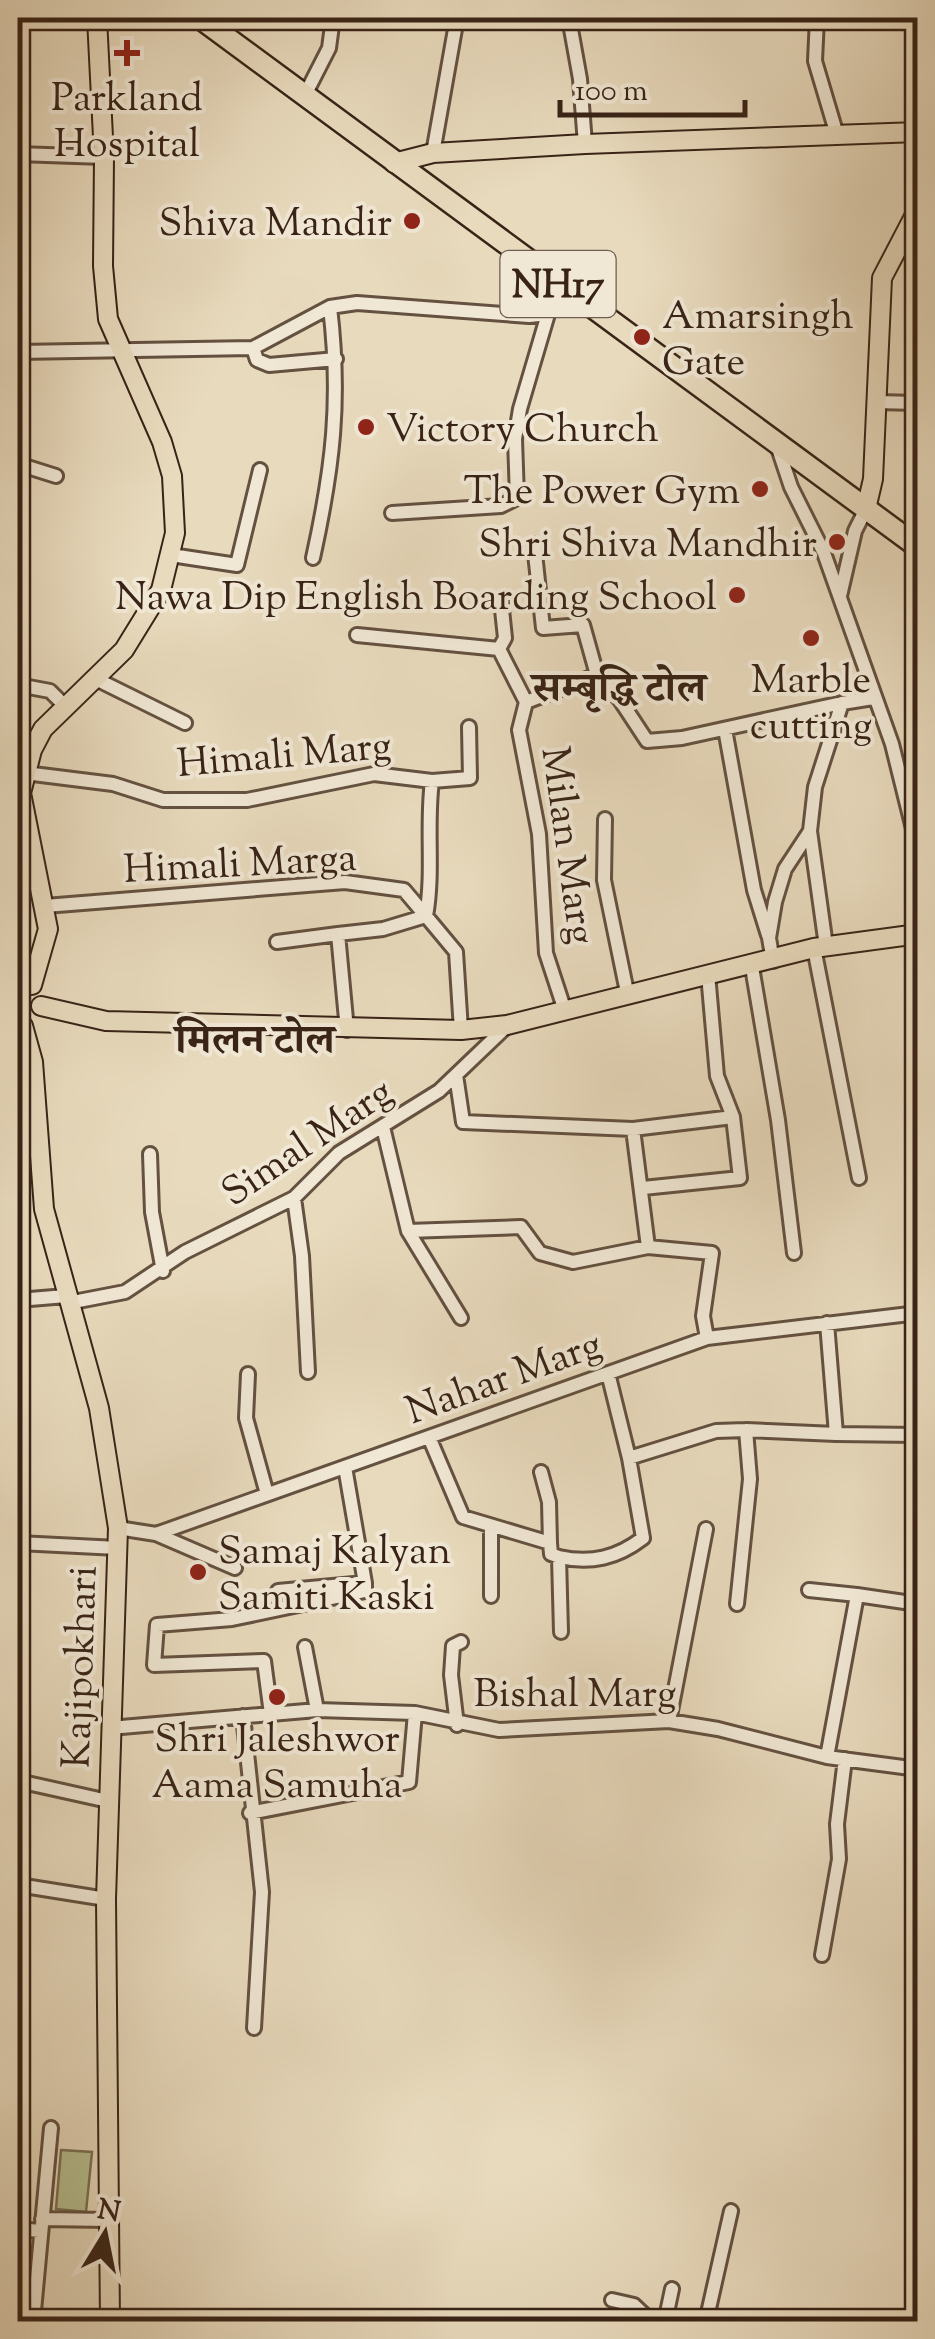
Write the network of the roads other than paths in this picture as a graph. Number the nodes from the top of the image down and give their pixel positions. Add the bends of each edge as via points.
1 (97, 18) edge
2 (200, 18) edge
3 (333, 18) edge
4 (457, 18) edge
5 (569, 18) edge
6 (817, 18) edge
7 (304, 97) junction
8 (917, 133) edge
9 (837, 134) junction
10 (584, 144) junction
11 (433, 153) junction
12 (18, 154) edge
13 (104, 157) junction
14 (394, 163) junction
15 (918, 209) edge
16 (330, 307) junction
17 (252, 348) junction
18 (18, 352) edge
19 (121, 352) junction
20 (336, 359) junction
21 (876, 402) junction
22 (918, 404) edge
23 (777, 442) junction
24 (18, 464) edge
25 (260, 470) dead end
26 (56, 476) dead end
27 (866, 509) junction
28 (392, 514) dead end
29 (534, 544) dead end
30 (918, 547) edge
31 (171, 555) junction
32 (314, 558) dead end
33 (840, 596) junction
34 (501, 600) dead end
35 (358, 635) dead end
36 (499, 649) junction
37 (596, 675) junction
38 (98, 680) junction
39 (18, 685) edge
40 (873, 698) junction
41 (526, 702) junction
42 (842, 703) junction
43 (64, 706) junction
44 (186, 723) dead end
45 (468, 727) dead end
46 (725, 729) junction
47 (25, 773) junction
48 (432, 781) junction
49 (605, 819) dead end
50 (810, 831) junction
51 (918, 849) edge
52 (46, 906) junction
53 (426, 916) junction
54 (338, 934) junction
55 (918, 934) edge
56 (769, 938) junction
57 (277, 942) dead end
58 (820, 947) junction
59 (773, 960) junction
60 (752, 967) junction
61 (708, 974) junction
62 (25, 982) edge
63 (627, 992) junction
64 (41, 1006) junction
65 (565, 1011) junction
66 (507, 1025) junction
67 (20, 1027) edge
68 (347, 1030) junction
69 (461, 1030) junction
70 (456, 1075) junction
71 (733, 1117) junction
72 (383, 1127) junction
73 (633, 1129) junction
74 (150, 1154) dead end
75 (859, 1178) dead end
76 (644, 1188) junction
77 (294, 1198) junction
78 (408, 1232) junction
79 (648, 1247) junction
80 (794, 1253) dead end
81 (162, 1270) junction
82 (67, 1299) junction
83 (18, 1300) edge
84 (918, 1313) edge
85 (461, 1318) dead end
86 (827, 1323) junction
87 (707, 1338) junction
88 (308, 1372) dead end
89 (248, 1374) dead end
90 (608, 1374) junction
91 (746, 1430) junction
92 (836, 1434) junction
93 (918, 1435) edge
94 (429, 1437) junction
95 (629, 1458) junction
96 (346, 1467) junction
97 (541, 1472) dead end
98 (267, 1494) junction
99 (118, 1528) junction
100 (491, 1529) junction
101 (706, 1529) dead end
102 (156, 1534) junction
103 (18, 1543) edge
104 (550, 1543) junction
105 (118, 1548) junction
106 (559, 1557) junction
107 (235, 1568) dead end
108 (365, 1583) junction
109 (808, 1590) dead end
110 (278, 1591) dead end
111 (857, 1595) junction
112 (492, 1596) dead end
113 (737, 1604) dead end
114 (918, 1604) edge
115 (561, 1632) dead end
116 (461, 1642) dead end
117 (304, 1647) dead end
118 (317, 1710) junction
119 (415, 1713) junction
120 (271, 1714) junction
121 (243, 1716) junction
122 (670, 1722) junction
123 (458, 1725) junction
124 (110, 1728) junction
125 (826, 1757) junction
126 (845, 1759) junction
127 (918, 1769) edge
128 (18, 1780) edge
129 (108, 1801) junction
130 (250, 1813) junction
131 (18, 1885) edge
132 (106, 1899) junction
133 (822, 1955) dead end
134 (254, 2028) dead end
135 (51, 2128) dead end
136 (730, 2211) dead end
137 (109, 2220) junction
138 (41, 2225) junction
139 (18, 2229) edge
140 (672, 2289) dead end
141 (612, 2300) dead end
142 (18, 2310) edge
143 (33, 2316) edge
144 (110, 2322) edge
145 (652, 2322) edge
146 (665, 2322) edge
147 (706, 2322) edge

1 - 13 main road
2 - 7 highway, NH17
3 - 7 street via 329,48
4 - 11 street
5 - 10 street
6 - 9 street via 815,61
7 - 14 highway, NH17
8 - 9 main road
9 - 10 main road
10 - 11 main road
11 - 14 main road
12 - 13 street
13 - 19 main road via 103,266 108,319
14 - 23 highway, NH17
15 - 21 main road via 882,278
16 - 17 street
16 - 20 street
16 - 28 street via 548,314 520,409 516,498 484,508
17 - 19 street
17 - 20 street via 269,365
18 - 19 street
19 - 31 main road via 172,476
20 - 32 street via 336,444
21 - 22 street
21 - 27 main road
23 - 27 highway, NH17
23 - 33 street
24 - 26 street
25 - 31 street via 236,565
27 - 30 highway, NH17
27 - 33 street
29 - 37 street via 547,630 584,625
31 - 38 main road via 146,614
33 - 40 street
34 - 36 street via 505,638
35 - 36 street
36 - 41 street
37 - 41 street, Milan Marg
37 - 46 street via 647,741
38 - 43 main road
38 - 44 street
39 - 43 street via 50,692
40 - 42 street
40 - 51 street via 892,744
41 - 65 street, Milan Marg via 519,730 538,834 546,954
42 - 46 street
42 - 50 street via 814,787
43 - 47 main road via 43,729
45 - 48 street via 470,778
46 - 56 street
47 - 48 street, Himali Marg via 112,784 163,800 248,800 374,774
47 - 52 main road via 20,794
48 - 53 street
49 - 63 street via 604,880
50 - 56 street via 785,869
50 - 58 street
52 - 53 street, Himali Marga via 345,882 404,890
52 - 62 main road via 48,939
53 - 54 street
53 - 69 street, Himali Marga via 456,952
54 - 57 street
54 - 68 street
55 - 58 main road, Milan Marg
56 - 59 street
58 - 59 main road, Milan Marg
58 - 75 street
59 - 60 main road, Milan Marg
60 - 61 main road, Milan Marg
60 - 80 street
61 - 63 main road, Milan Marg
61 - 71 street via 717,1076
62 - 64 main road
63 - 65 main road, Milan Marg
64 - 67 main road via 36,1019
64 - 68 main road, Milan Marg via 106,1021
65 - 66 main road, Milan Marg
66 - 69 main road, Milan Marg
66 - 70 street, Simal Marg
67 - 82 main road, Kajipokhari via 33,1062 44,1209
68 - 69 main road, Milan Marg
70 - 72 street, Simal Marg
70 - 73 street via 463,1122
71 - 73 street
71 - 76 street via 740,1178
72 - 77 street, Simal Marg via 339,1153
72 - 78 street
73 - 76 street
74 - 81 street
76 - 79 street
77 - 81 street, Simal Marg
77 - 88 street
78 - 79 street via 522,1227 540,1254 573,1262
78 - 85 street
79 - 87 street via 712,1252 703,1316
81 - 82 street, Simal Marg via 125,1292
82 - 83 street, Simal Marg
82 - 99 main road, Kajipokhari via 99,1408
84 - 86 street, Nahar Marg
86 - 87 street, Nahar Marg
86 - 92 street
87 - 90 street, Nahar Marg
89 - 98 street via 246,1418
90 - 94 street, Nahar Marg
90 - 95 street
91 - 92 street
91 - 95 street via 716,1431
91 - 113 street via 750,1479
92 - 93 street
94 - 96 street, Nahar Marg
94 - 100 street via 463,1518
95 - 106 street via 643,1538 599,1560
96 - 98 street, Nahar Marg
96 - 108 street
97 - 104 street via 550,1502
98 - 102 street, Nahar Marg
99 - 102 street, Nahar Marg
99 - 105 main road, Kajipokhari
100 - 104 street
100 - 112 street
101 - 122 street
102 - 107 street
103 - 105 street
104 - 106 street via 551,1554
105 - 124 main road, Kajipokhari
106 - 115 street
108 - 110 street
108 - 120 street via 365,1591 280,1610 157,1625 154,1666 264,1661
109 - 111 street
111 - 114 street
111 - 125 street
116 - 123 street via 454,1646 451,1674
117 - 118 street
118 - 119 street, Bishal Marg
118 - 120 street, Bishal Marg
119 - 123 street, Bishal Marg
119 - 130 street via 409,1782
120 - 121 street, Bishal Marg
121 - 124 street, Bishal Marg
121 - 130 street
122 - 123 street, Bishal Marg via 498,1730
122 - 125 street, Bishal Marg
124 - 129 main road, Kajipokhari
125 - 126 street, Bishal Marg
126 - 127 street, Bishal Marg
126 - 133 street via 839,1859
128 - 129 street
129 - 132 main road, Kajipokhari
130 - 134 street via 262,1892
131 - 132 street
132 - 137 main road, Kajipokhari
135 - 138 street
136 - 147 street
137 - 138 street
137 - 144 main road, Kajipokhari
138 - 139 street
138 - 143 street
140 - 146 street
141 - 145 street via 634,2305
142 - 143 street

